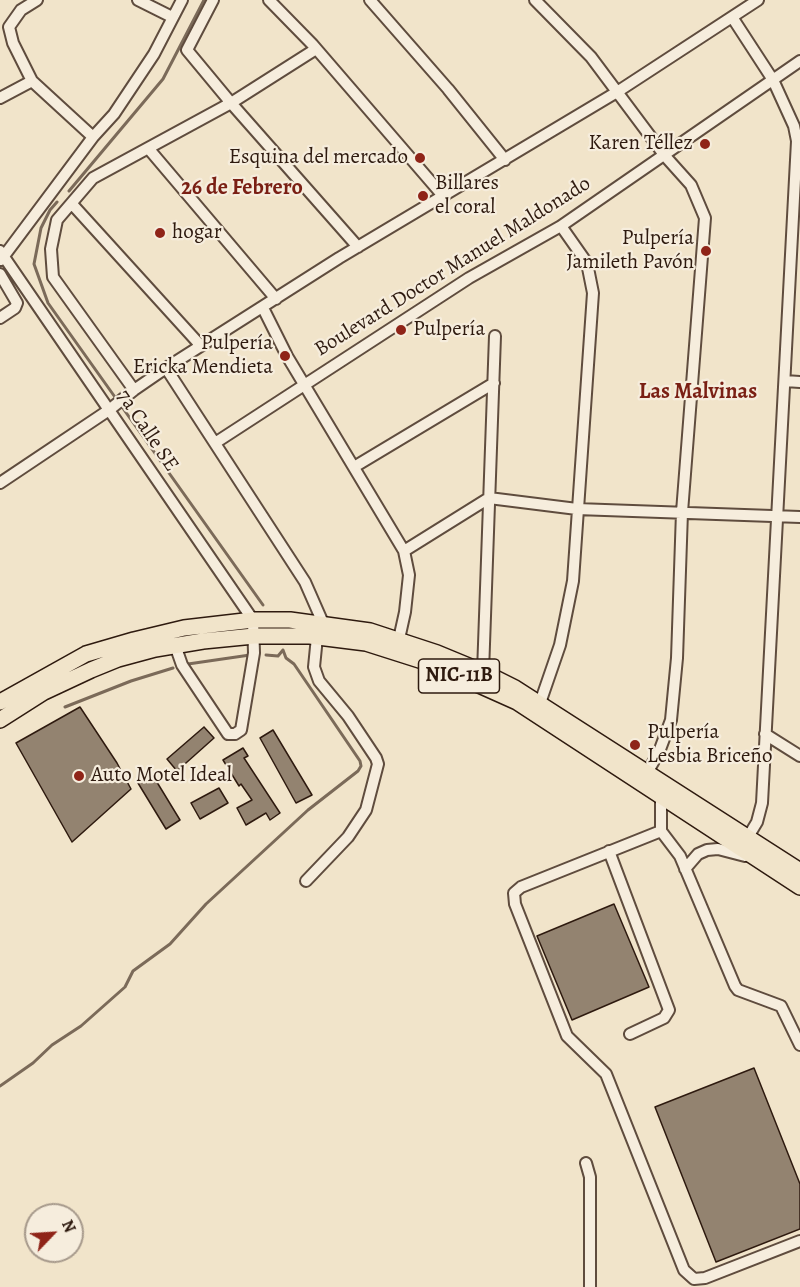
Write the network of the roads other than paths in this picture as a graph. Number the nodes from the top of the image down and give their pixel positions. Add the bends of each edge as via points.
1 (37, 0) edge
2 (138, 0) edge
3 (182, 0) edge
4 (213, 0) edge
5 (269, 0) edge
6 (370, 0) edge
7 (535, 0) edge
8 (758, 0) edge
9 (172, 17) junction
10 (732, 17) junction
11 (316, 49) junction
12 (800, 61) edge
13 (773, 80) junction
14 (32, 81) junction
15 (616, 92) junction
16 (0, 98) edge
17 (231, 103) junction
18 (93, 137) junction
19 (148, 148) junction
20 (798, 154) edge
21 (665, 156) junction
22 (505, 160) junction
23 (444, 197) junction
24 (72, 204) junction
25 (561, 226) junction
26 (796, 230) edge
27 (358, 247) junction
28 (1, 256) edge
29 (0, 274) edge
30 (276, 299) junction
31 (795, 304) edge
32 (263, 308) junction
33 (0, 318) edge
34 (495, 336) dead end
35 (201, 346) junction
36 (166, 368) junction
37 (785, 381) junction
38 (800, 382) edge
39 (304, 383) junction
40 (494, 383) junction
41 (130, 393) junction
42 (111, 409) junction
43 (215, 443) junction
44 (354, 467) junction
45 (0, 483) edge
46 (489, 498) junction
47 (577, 509) junction
48 (682, 512) junction
49 (778, 516) junction
50 (800, 517) edge
51 (404, 551) junction
52 (253, 620) junction
53 (320, 630) junction
54 (254, 636) junction
55 (399, 639) junction
56 (175, 645) junction
57 (483, 672) junction
58 (0, 702) edge
59 (540, 703) junction
60 (0, 720) edge
61 (765, 734) junction
62 (800, 756) edge
63 (644, 778) junction
64 (661, 797) junction
65 (661, 831) junction
66 (748, 837) junction
67 (609, 851) junction
68 (756, 860) junction
69 (685, 869) junction
70 (800, 871) edge
71 (306, 881) dead end
72 (800, 887) edge
73 (630, 1034) dead end
74 (800, 1045) edge
75 (586, 1163) dead end
76 (800, 1241) edge
77 (590, 1287) edge

1 - 14 street via 21,10 9,27
2 - 9 street
3 - 9 street
4 - 17 street via 188,50
5 - 11 street
6 - 22 street
7 - 15 street via 591,57
8 - 10 street
9 - 18 street via 154,54 114,114
10 - 13 street
10 - 15 street
11 - 17 street
11 - 23 street
12 - 13 street, Boulevard Doctor Manuel Maldonado
13 - 20 street via 794,126
13 - 21 street, Boulevard Doctor Manuel Maldonado
14 - 16 street
14 - 18 street
15 - 21 street
15 - 22 street
17 - 19 street
17 - 27 street
18 - 28 street
19 - 24 street via 93,178
19 - 30 street
20 - 26 street
21 - 25 street, Boulevard Doctor Manuel Maldonado
21 - 48 street via 691,185 705,218
22 - 23 street
23 - 27 street
24 - 35 street
24 - 41 street via 57,220 51,249 53,277
25 - 39 street, Boulevard Doctor Manuel Maldonado via 469,278
25 - 47 street via 587,263 593,292
26 - 31 street
27 - 30 street
28 - 42 street, 7a Calle SE
29 - 33 street via 17,303
30 - 32 street
31 - 37 street
32 - 35 street
32 - 39 street
34 - 40 street
35 - 36 street
36 - 41 street
36 - 43 street
37 - 38 street
37 - 49 street
39 - 43 street, Boulevard Doctor Manuel Maldonado
39 - 44 street
40 - 44 street
40 - 46 street
41 - 42 street
42 - 45 street
42 - 52 street, 7a Calle SE
43 - 53 street via 305,582
44 - 51 street
46 - 47 street
46 - 51 street
46 - 57 street
47 - 48 street
47 - 59 street via 573,581 560,645
48 - 49 street
48 - 63 street via 671,720
49 - 50 street
49 - 61 street
51 - 55 street via 409,574
52 - 53 highway, NIC-11B via 290,620
52 - 54 street
52 - 58 highway, NIC-11B via 184,628 102,649
53 - 54 highway, NIC-11B
53 - 55 highway, NIC-11B via 370,631
53 - 63 highway, NIC-11B via 451,671 517,702
53 - 71 street via 314,667 319,681 348,716 378,764 366,810 348,837
54 - 56 highway, NIC-11B
54 - 56 street via 241,730 232,735 182,665
55 - 57 highway, NIC-11B
56 - 60 highway, NIC-11B via 91,669
57 - 59 highway, NIC-11B
59 - 63 highway, NIC-11B
61 - 62 street
61 - 66 street via 762,803
63 - 64 highway, NIC-11B
63 - 66 highway, NIC-11B
64 - 65 street
64 - 68 highway, NIC-11B
65 - 67 street
65 - 69 street
66 - 70 highway, NIC-11B
67 - 73 street via 669,1010 664,1018
67 - 76 street via 514,893 567,1036 606,1074 684,1270 694,1279
68 - 69 street via 718,849 707,850
68 - 72 highway, NIC-11B
69 - 74 street via 735,986 781,1006
75 - 77 street via 590,1177

